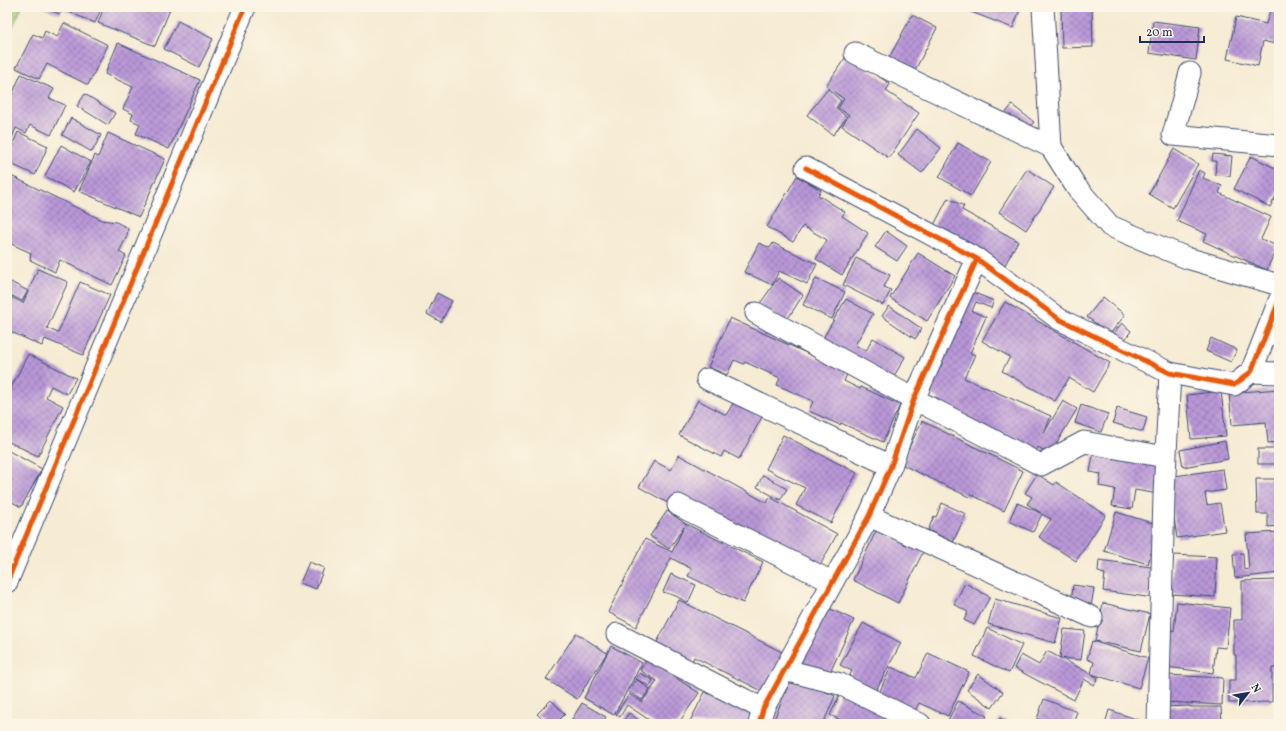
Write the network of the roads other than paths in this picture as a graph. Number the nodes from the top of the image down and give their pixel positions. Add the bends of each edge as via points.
1 (245, 7) edge
2 (1043, 7) edge
3 (855, 53) dead end
4 (1190, 73) dead end
5 (1279, 145) edge
6 (1051, 147) junction
7 (806, 168) dead end
8 (977, 259) junction
9 (1279, 285) edge
10 (1279, 301) edge
11 (756, 313) dead end
12 (1170, 372) junction
13 (1251, 372) junction
14 (1279, 374) edge
15 (707, 380) dead end
16 (914, 399) junction
17 (1165, 456) junction
18 (891, 466) junction
19 (678, 505) dead end
20 (869, 516) junction
21 (7, 582) edge
22 (832, 582) junction
23 (1092, 617) dead end
24 (616, 634) dead end
25 (785, 670) junction
26 (761, 717) edge
27 (920, 724) edge
28 (1158, 724) edge

1 - 21 street
2 - 6 street
3 - 6 street
4 - 5 street via 1173,135
6 - 9 street via 1077,188 1110,226 1187,258
7 - 8 street
8 - 12 street via 1059,319
8 - 16 street
10 - 13 street
11 - 16 street
12 - 13 street via 1234,385
12 - 17 street
13 - 14 street
15 - 18 street
16 - 17 street via 1041,464 1084,442
16 - 18 street
17 - 28 street
18 - 20 street
19 - 22 street
20 - 22 street
20 - 23 street
22 - 25 street
24 - 26 street
25 - 26 street
25 - 27 street via 840,684

